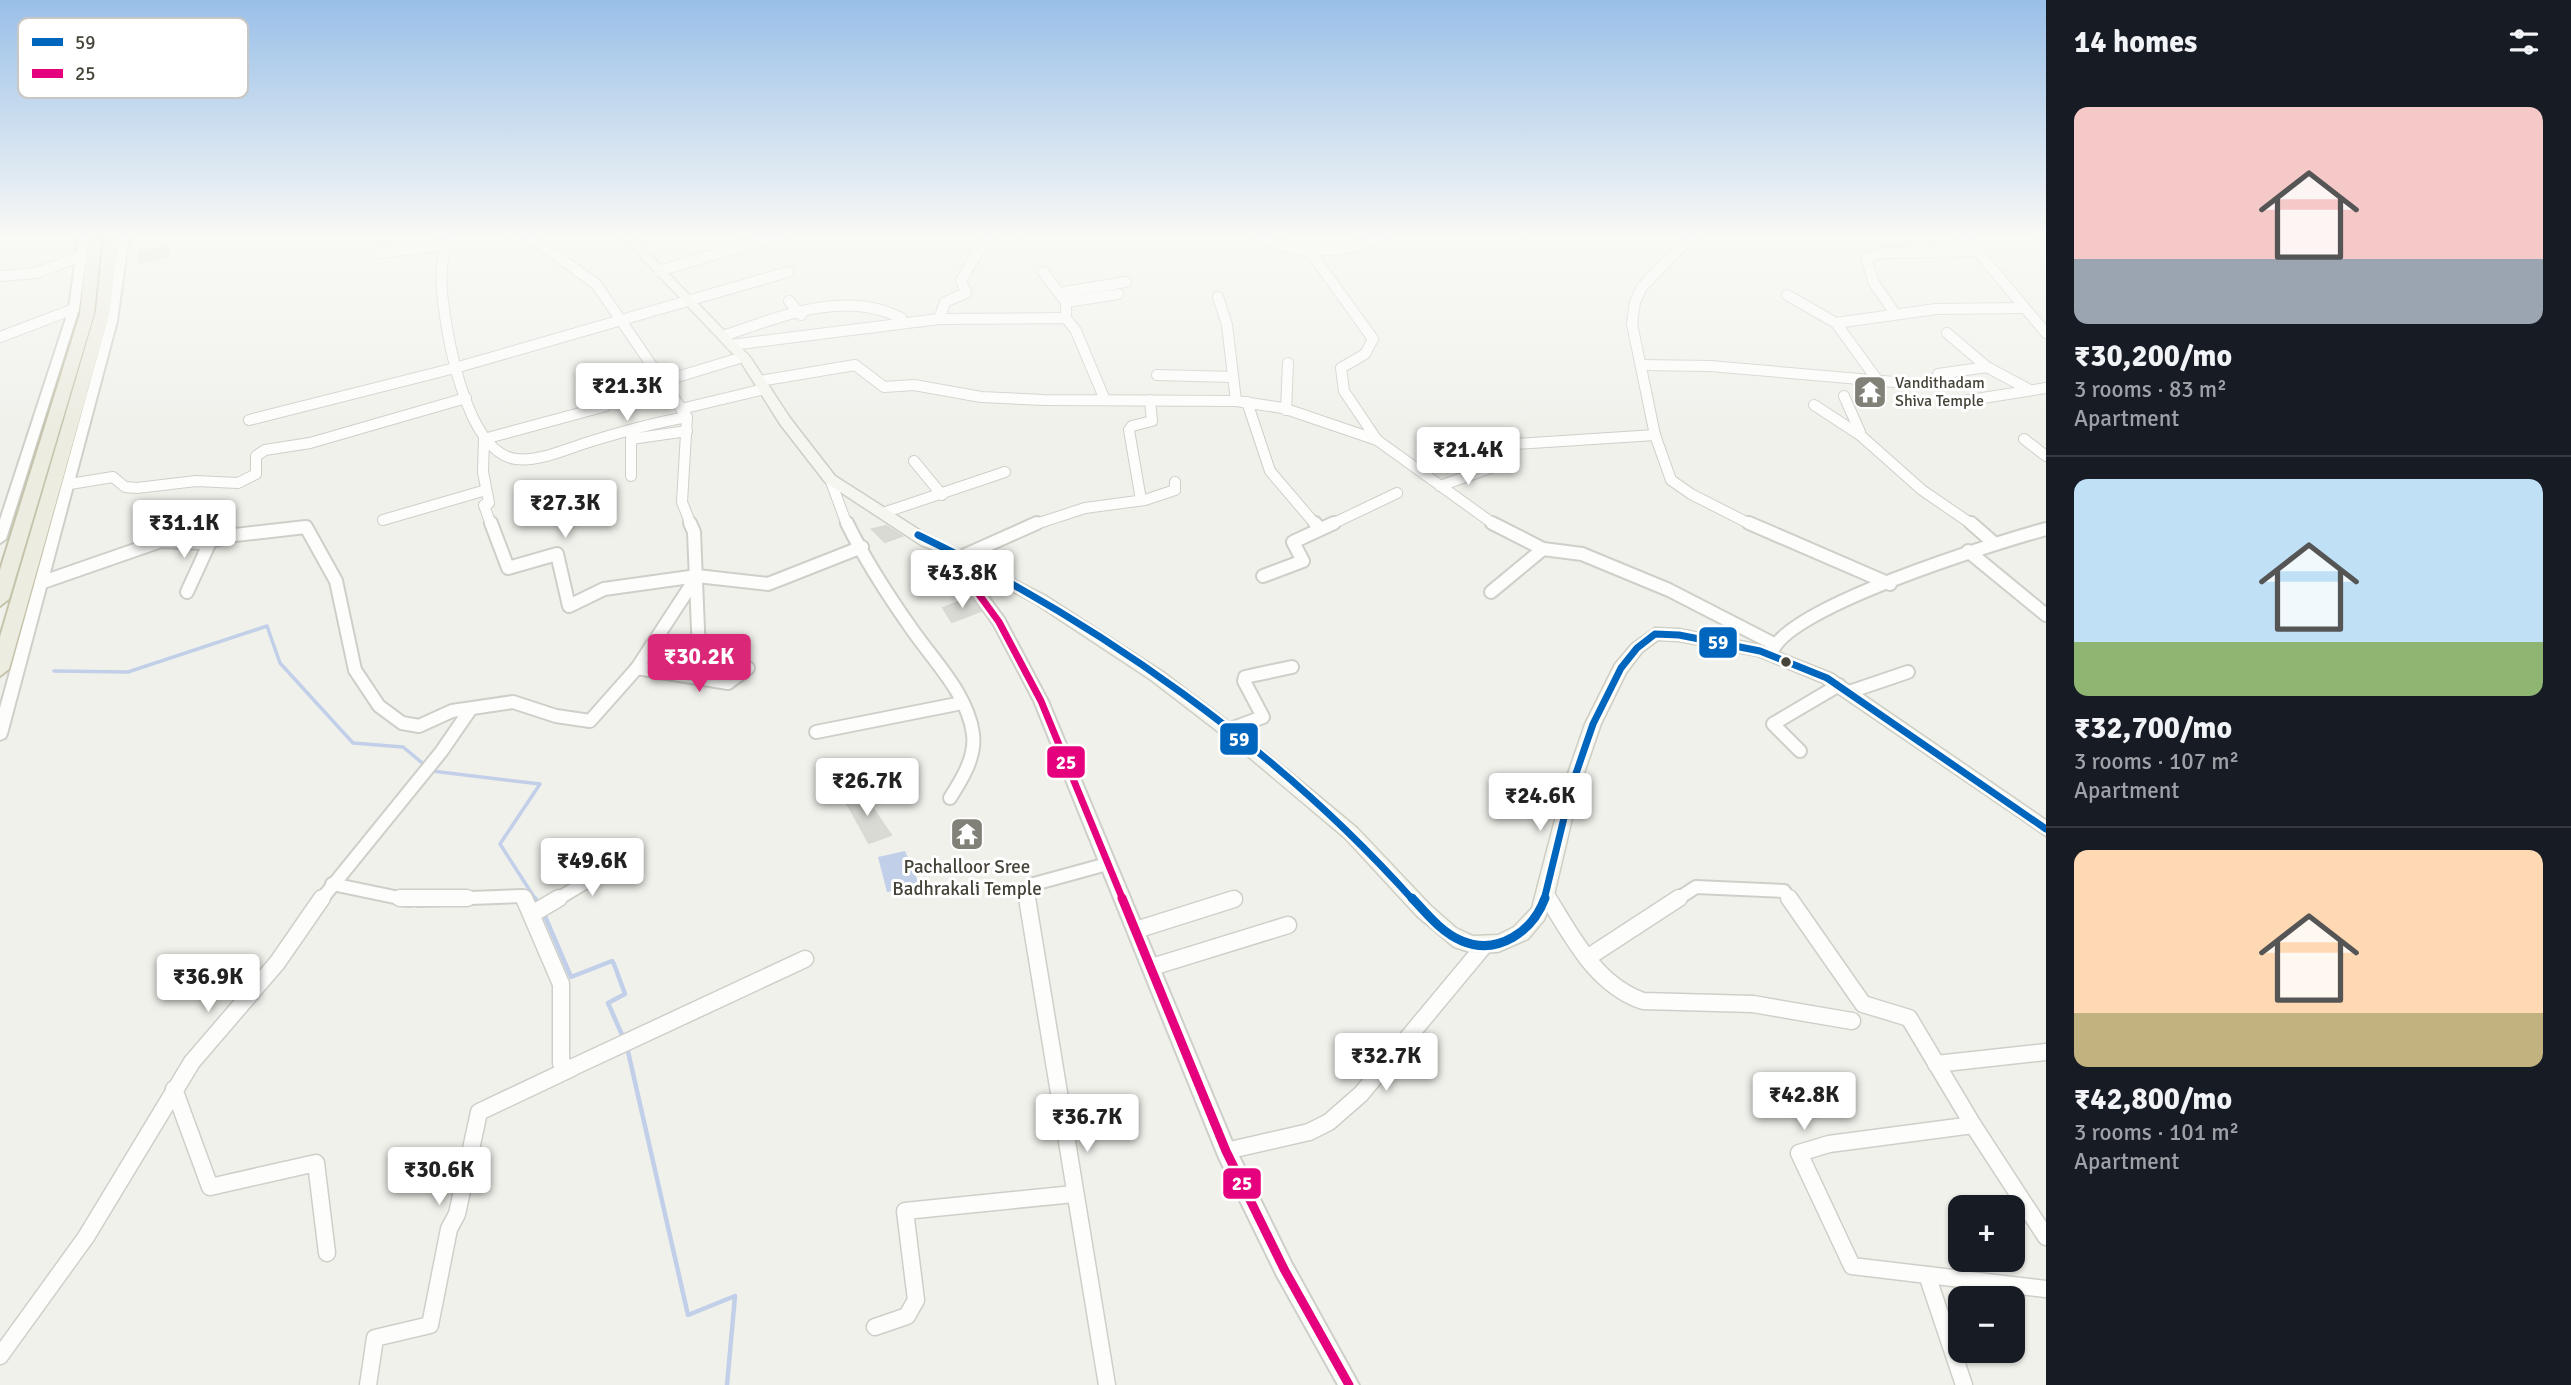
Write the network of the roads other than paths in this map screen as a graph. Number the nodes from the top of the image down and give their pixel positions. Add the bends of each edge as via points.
1 (75, 299) edge
2 (89, 299) edge
3 (104, 299) edge
4 (115, 299) edge
5 (443, 299) edge
6 (606, 299) edge
7 (687, 299) edge
8 (697, 299) edge
9 (953, 299) edge
10 (1063, 299) edge
11 (1088, 299) edge
12 (1219, 299) edge
13 (1344, 299) edge
14 (1636, 299) edge
15 (1793, 299) edge
16 (1885, 299) edge
17 (2014, 299) edge
18 (689, 301) junction
19 (789, 301) dead end
20 (1066, 302) junction
21 (2021, 308) junction
22 (74, 309) junction
23 (1894, 312) junction
24 (801, 315) junction
25 (1066, 318) junction
26 (939, 319) junction
27 (621, 320) junction
28 (902, 323) junction
29 (1836, 323) junction
30 (1947, 333) dead end
31 (2046, 333) edge
32 (0, 334) edge
33 (727, 341) junction
34 (743, 357) junction
35 (1287, 363) dead end
36 (1641, 365) junction
37 (1987, 367) junction
38 (456, 368) junction
39 (1938, 374) dead end
40 (1157, 375) dead end
41 (1233, 377) junction
42 (664, 381) junction
43 (1878, 381) junction
44 (1906, 383) dead end
45 (762, 385) junction
46 (2046, 388) edge
47 (2028, 389) junction
48 (1844, 396) dead end
49 (466, 398) junction
50 (1105, 400) junction
51 (1150, 400) junction
52 (1964, 401) dead end
53 (1242, 402) junction
54 (1814, 405) dead end
55 (606, 406) dead end
56 (1286, 410) junction
57 (684, 413) junction
58 (248, 419) dead end
59 (687, 431) junction
60 (1655, 435) junction
61 (1864, 438) junction
62 (484, 439) junction
63 (2024, 439) dead end
64 (1377, 440) junction
65 (2046, 456) edge
66 (914, 461) dead end
67 (1005, 472) dead end
68 (631, 476) dead end
69 (830, 479) junction
70 (1175, 482) dead end
71 (70, 484) junction
72 (1440, 486) junction
73 (486, 489) junction
74 (1397, 493) dead end
75 (942, 495) junction
76 (1141, 500) junction
77 (883, 513) junction
78 (383, 520) dead end
79 (1320, 529) junction
80 (2045, 531) edge
81 (0, 539) edge
82 (210, 542) junction
83 (1995, 544) junction
84 (862, 547) junction
85 (1543, 548) junction
86 (1968, 551) junction
87 (960, 560) junction
88 (697, 576) junction
89 (1263, 576) dead end
90 (43, 582) junction
91 (1890, 584) junction
92 (187, 592) dead end
93 (1491, 592) dead end
94 (0, 599) edge
95 (2046, 615) edge
96 (1773, 649) junction
97 (1292, 667) dead end
98 (637, 668) junction
99 (748, 668) dead end
100 (0, 669) edge
101 (1908, 672) dead end
102 (700, 678) junction
103 (1844, 688) junction
104 (961, 703) junction
105 (470, 710) junction
106 (1225, 731) junction
107 (816, 732) dead end
108 (0, 734) edge
109 (1800, 751) dead end
110 (950, 798) dead end
111 (2046, 829) edge
112 (634, 853) dead end
113 (1107, 864) junction
114 (332, 884) junction
115 (1545, 894) junction
116 (1234, 899) dead end
117 (532, 914) junction
118 (1288, 925) dead end
119 (1136, 930) junction
120 (1485, 946) junction
121 (1587, 958) junction
122 (805, 959) dead end
123 (1152, 967) junction
124 (1852, 1021) dead end
125 (2046, 1052) edge
126 (1936, 1064) junction
127 (572, 1068) junction
128 (174, 1089) junction
129 (1973, 1125) junction
130 (1226, 1151) junction
131 (1074, 1194) junction
132 (2046, 1237) edge
133 (327, 1253) dead end
134 (1927, 1275) junction
135 (2046, 1289) edge
136 (875, 1327) dead end
137 (0, 1356) edge
138 (368, 1385) edge
139 (1107, 1385) edge
140 (1349, 1385) edge
141 (1964, 1385) edge

1 - 22 street
2 - 94 highway
3 - 100 highway
4 - 71 street
5 - 38 street
6 - 27 street
7 - 18 main road
8 - 18 street
9 - 26 street via 945,302
10 - 20 street
11 - 20 street
12 - 41 street via 1227,325
13 - 64 street via 1373,339 1365,354 1341,368 1344,391
14 - 36 street via 1632,324
15 - 29 street
16 - 23 street
17 - 21 street
18 - 27 street
18 - 33 main road
19 - 24 street
20 - 25 street
21 - 23 street
21 - 31 street
22 - 32 street
22 - 81 street
23 - 29 street
24 - 28 street via 839,304 880,307 892,311
24 - 33 street
25 - 26 street
25 - 50 street
26 - 28 street
27 - 38 street
27 - 42 street
28 - 33 street
29 - 43 street
30 - 37 street
33 - 34 main road
34 - 42 street
34 - 45 main road
35 - 56 street
36 - 43 street via 1710,366
36 - 60 street
37 - 39 street
37 - 47 street
38 - 49 street
38 - 58 street
40 - 41 street
41 - 53 street
42 - 57 street
43 - 44 street
45 - 50 street via 855,365 884,387 914,385 981,397
45 - 57 street
45 - 69 main road
46 - 47 street
47 - 52 street
48 - 61 street
49 - 62 street
49 - 71 street via 321,440 265,450 256,456 256,474 238,483 196,481 136,488 125,487 113,477
50 - 51 street
51 - 53 street
51 - 76 street via 1152,421 1129,430
53 - 56 street
53 - 79 street via 1270,471
54 - 61 street
55 - 62 street
56 - 64 street
57 - 59 street
57 - 62 street via 524,459 500,455
59 - 68 street via 631,439
59 - 88 street via 682,502 694,532
60 - 72 street via 1485,446 1481,449 1495,463 1493,467
60 - 91 street via 1667,474 1677,487 1781,539
61 - 83 street via 1922,490
62 - 73 street
63 - 65 street
64 - 72 street
66 - 75 street
67 - 75 street
69 - 77 main road
69 - 84 street via 837,503
70 - 76 street via 1170,494
71 - 90 street
72 - 85 street via 1492,523
73 - 78 street
73 - 88 street via 489,503 484,505 508,568 557,554 569,606 604,589
74 - 79 street
75 - 77 street
76 - 87 street via 1042,520
77 - 87 main road
79 - 89 street via 1293,542 1303,561
80 - 83 street
82 - 90 street via 153,543
82 - 92 street
82 - 105 street via 309,528 336,581 355,670 379,706 413,727 452,711
83 - 86 street
84 - 88 street via 768,584
84 - 104 street via 892,601
85 - 93 street
85 - 96 street via 1582,554 1669,590
86 - 91 street
86 - 95 street
87 - 106 main road via 1010,582 1157,676
87 - 113 street via 1041,701
88 - 98 street
88 - 102 street
90 - 108 street
91 - 96 street via 1805,618
96 - 103 main road
96 - 115 main road via 1665,633 1648,637 1631,653 1599,710 1569,789
97 - 106 street via 1245,676 1263,717
98 - 102 street
98 - 105 street via 590,721 513,702
99 - 102 street via 728,683
101 - 103 street
103 - 109 street via 1773,724
103 - 111 main road
104 - 107 street
104 - 110 street via 971,724 972,757
105 - 114 street
106 - 120 main road via 1354,835 1452,937
112 - 117 street
113 - 119 street
113 - 131 street via 1034,884 1027,895
114 - 117 street via 410,900 518,894 526,899
114 - 128 street via 277,963
115 - 120 main road via 1538,914 1523,933 1505,944
115 - 121 street
116 - 119 street
117 - 127 street via 561,984 561,1063
118 - 123 street
119 - 123 street
120 - 130 street via 1374,1079 1329,1122 1299,1135
121 - 124 street via 1620,993 1632,999 1754,1004
121 - 126 street via 1696,887 1784,891 1863,1004 1909,1017
122 - 127 street
123 - 130 street
125 - 126 street
126 - 129 street
127 - 138 street via 479,1112 430,1325 375,1338
128 - 133 street via 210,1187 316,1163
128 - 137 street via 86,1237
129 - 132 street
129 - 134 street via 1829,1144 1798,1153 1852,1266
130 - 140 street via 1284,1269
131 - 136 street via 905,1211 916,1300 907,1316
131 - 139 street
134 - 135 street
134 - 141 street

